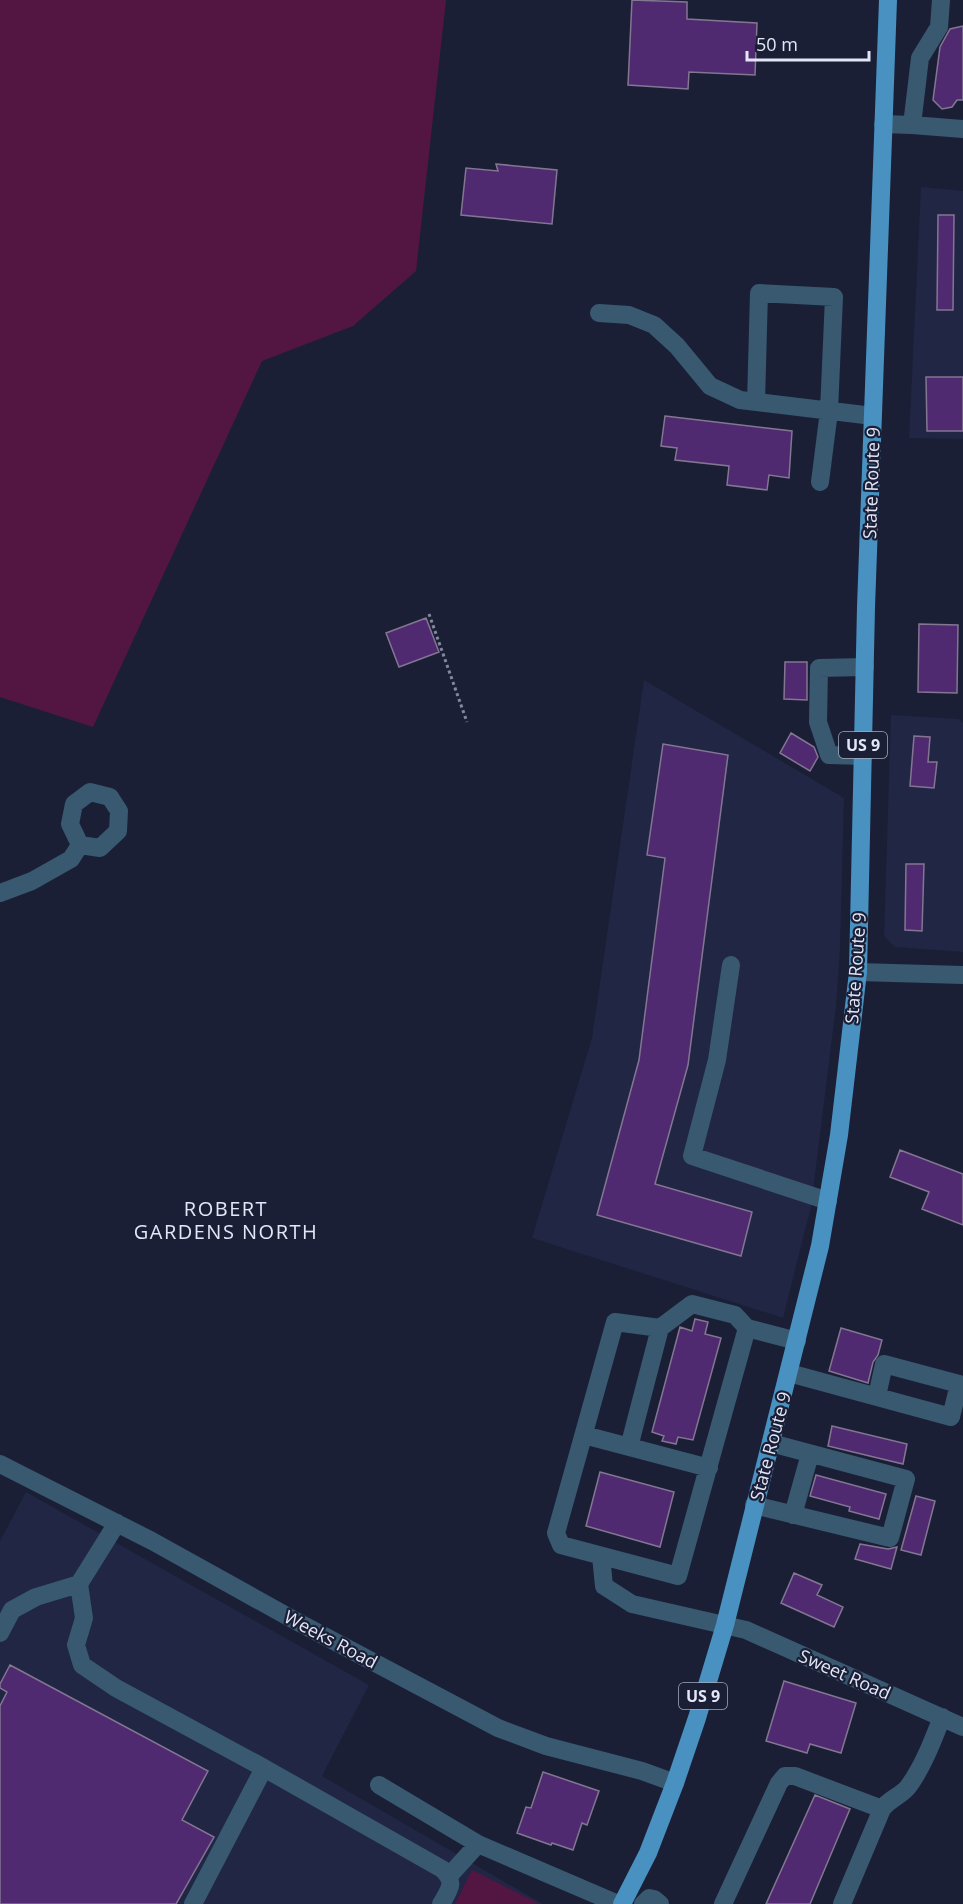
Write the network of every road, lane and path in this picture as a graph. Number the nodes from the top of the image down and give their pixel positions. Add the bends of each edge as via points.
1 (888, 0) edge
2 (941, 0) edge
3 (884, 124) junction
4 (912, 125) junction
5 (963, 129) edge
6 (599, 313) dead end
7 (756, 402) junction
8 (829, 411) junction
9 (873, 416) junction
10 (820, 482) dead end
11 (429, 614) dead end
12 (865, 667) junction
13 (467, 722) dead end
14 (863, 756) junction
15 (80, 845) dead end
16 (0, 893) edge
17 (731, 965) dead end
18 (858, 972) junction
19 (963, 975) edge
20 (828, 1201) junction
21 (660, 1328) junction
22 (747, 1328) junction
23 (797, 1341) junction
24 (789, 1372) junction
25 (877, 1396) dead end
26 (584, 1435) junction
27 (771, 1443) junction
28 (629, 1446) junction
29 (810, 1454) junction
30 (0, 1464) edge
31 (709, 1468) junction
32 (754, 1505) junction
33 (793, 1515) junction
34 (117, 1523) junction
35 (601, 1556) junction
36 (79, 1584) junction
37 (725, 1625) junction
38 (0, 1633) edge
39 (942, 1717) junction
40 (963, 1727) edge
41 (264, 1768) junction
42 (675, 1783) junction
43 (379, 1785) dead end
44 (882, 1809) junction
45 (478, 1844) junction
46 (449, 1876) junction
47 (622, 1901) edge
48 (193, 1904) edge
49 (441, 1904) edge
50 (643, 1904) edge
51 (660, 1904) edge
52 (723, 1904) edge
53 (842, 1904) edge

1 - 3 main road, State Route 9 / US 9
2 - 4 street via 939,27 920,58
3 - 4 street
3 - 9 main road, State Route 9 / US 9
4 - 5 street
6 - 7 street via 629,315 654,325 710,386 740,400
7 - 8 street
7 - 8 street via 759,293 834,297
8 - 9 street
8 - 10 street
9 - 12 main road, State Route 9 / US 9
11 - 13 path
12 - 14 main road, State Route 9 / US 9
12 - 14 street via 819,668 818,722 829,755
14 - 18 main road, State Route 9 / US 9
15 - 16 street via 71,859 32,882
17 - 20 street via 717,1060 692,1156
18 - 19 street
18 - 20 main road, State Route 9 / US 9
20 - 23 main road, State Route 9 / US 9
21 - 22 street via 692,1304 735,1315
21 - 26 street via 615,1322
21 - 28 street
22 - 23 street
22 - 31 street
23 - 24 main road, State Route 9 / US 9
24 - 25 street
24 - 27 main road, State Route 9 / US 9
26 - 28 street
26 - 35 street via 556,1533 561,1545
27 - 29 street
27 - 32 main road, State Route 9 / US 9
28 - 31 street
29 - 33 street
29 - 33 street via 906,1479 890,1538
30 - 34 street, Weeks Road
31 - 35 street via 678,1576
32 - 33 street
32 - 37 main road, State Route 9 / US 9
34 - 36 street
34 - 42 street, Weeks Road via 498,1728
35 - 37 street, Sweet Road via 604,1586 632,1604
36 - 38 street via 36,1597 12,1610
36 - 41 street via 84,1618 76,1645 82,1665 116,1689
37 - 39 street, Sweet Road via 746,1630
37 - 42 main road, State Route 9 / US 9
39 - 40 street, Sweet Road
39 - 44 street via 909,1786
41 - 46 street
41 - 48 street
42 - 47 main road, State Route 9 / US 9 via 648,1853
43 - 45 street
44 - 52 street via 795,1776 785,1776
44 - 53 street
45 - 46 street
45 - 47 street
46 - 49 street via 451,1886
47 - 50 street
50 - 51 street via 649,1898

